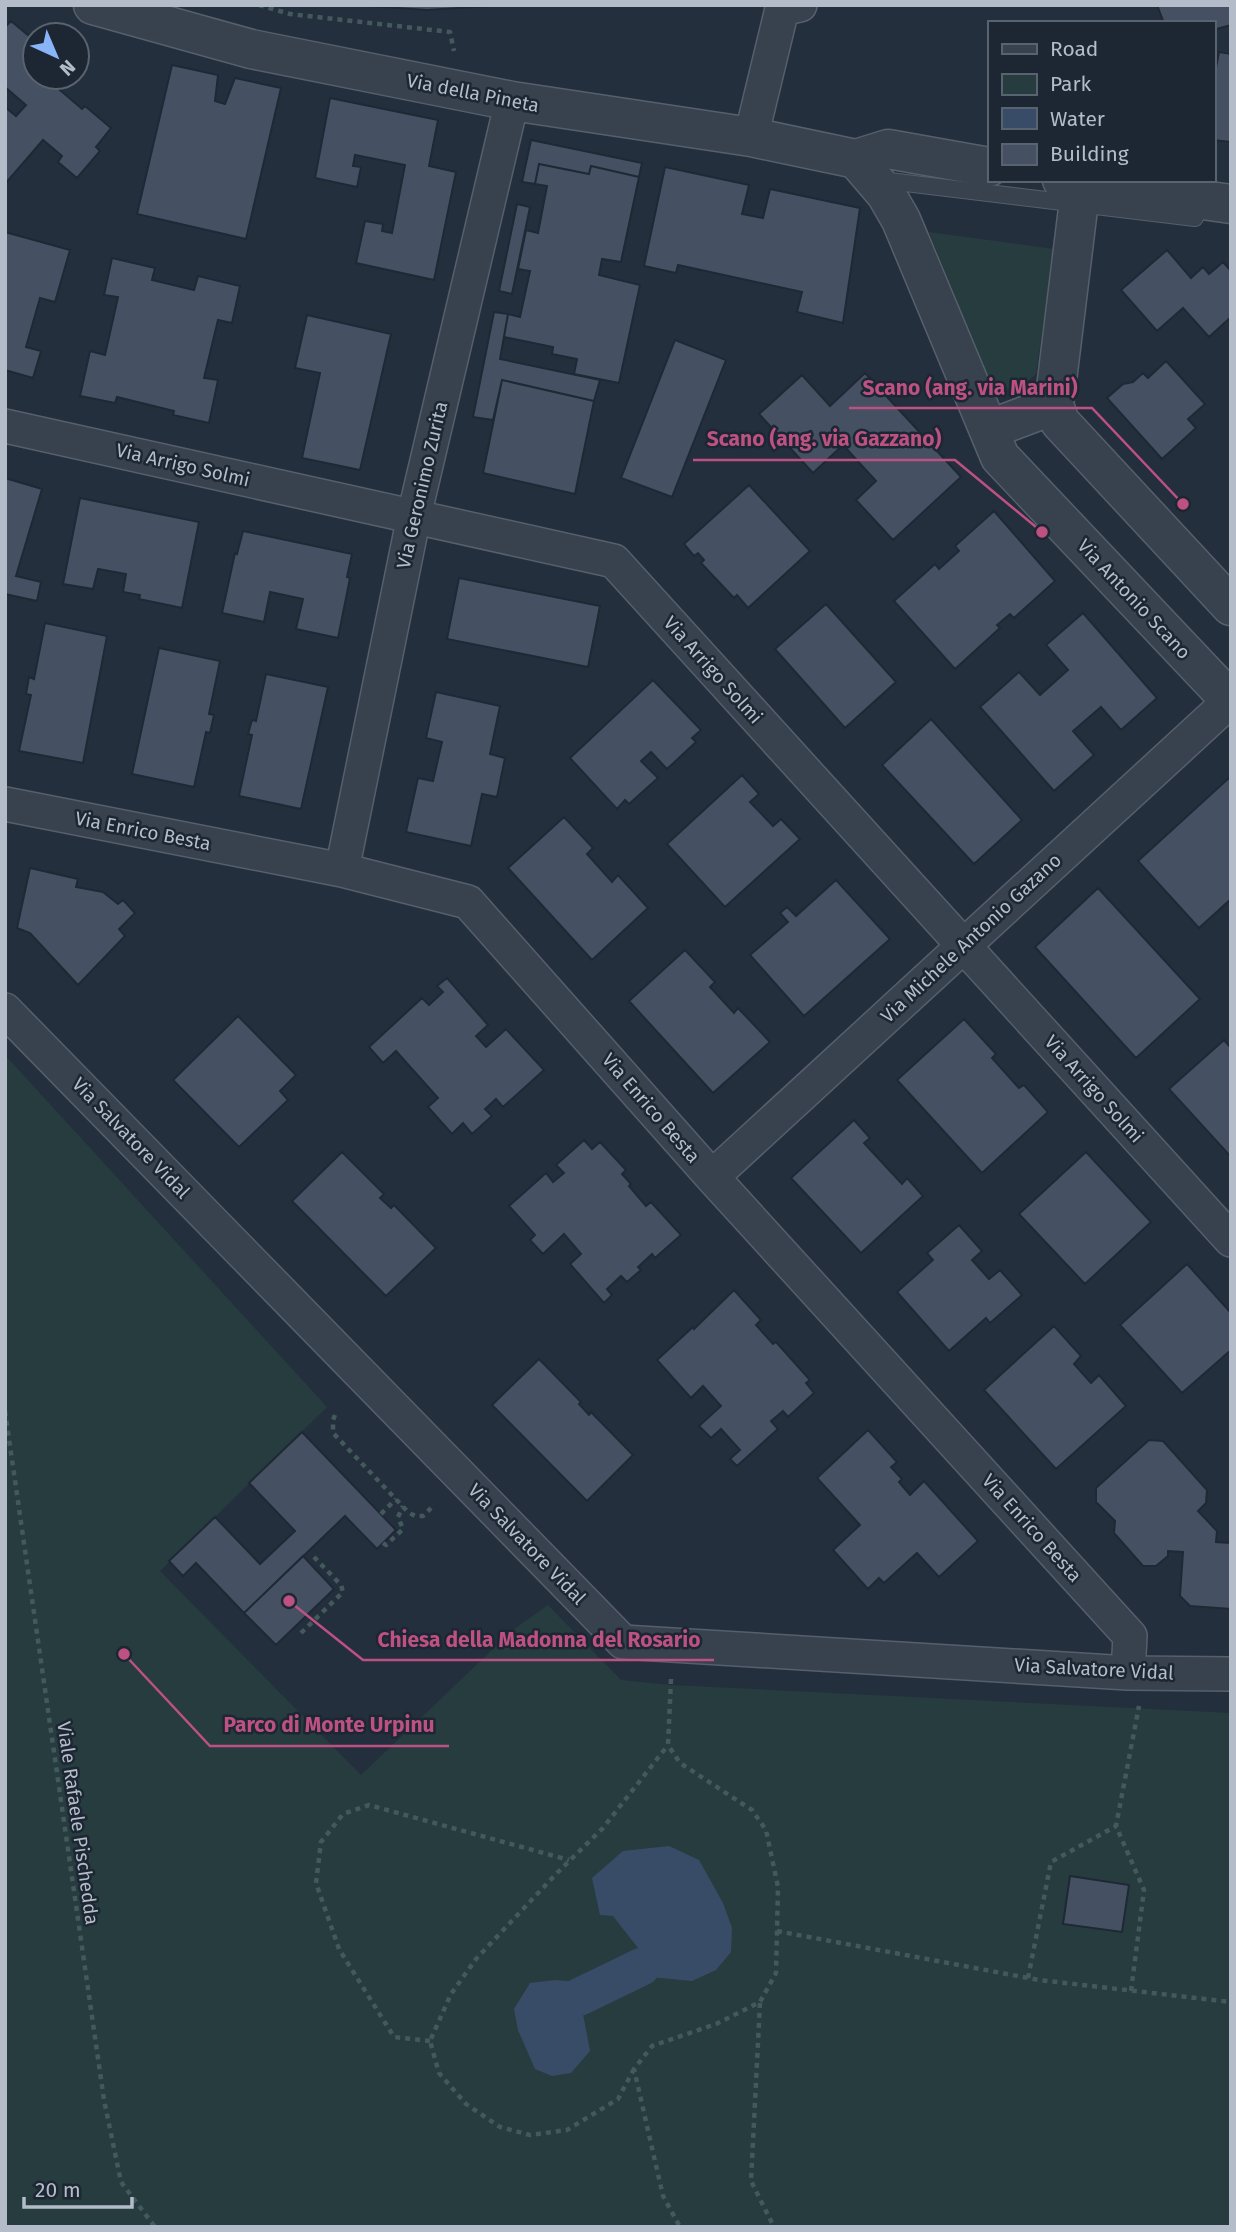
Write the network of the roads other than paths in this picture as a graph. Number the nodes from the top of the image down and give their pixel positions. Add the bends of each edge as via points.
1 (93, 5) edge
2 (800, 5) edge
3 (512, 102) junction
4 (751, 137) junction
5 (856, 159) junction
6 (988, 167) edge
7 (1074, 189) edge
8 (1219, 212) edge
9 (1054, 405) junction
10 (5, 426) edge
11 (990, 429) junction
12 (414, 516) junction
13 (1231, 606) edge
14 (1230, 701) edge
15 (5, 804) edge
16 (342, 870) junction
17 (963, 945) junction
18 (5, 1010) edge
19 (712, 1177) junction
20 (1231, 1240) edge
21 (1231, 1674) edge
22 (1135, 1683) junction

1 - 3 street, Via della Pineta via 251,49
2 - 4 street via 782,9
3 - 4 street, Via della Pineta
3 - 12 street, Via Geronimo Zurita
4 - 5 street, Via della Pineta
5 - 6 street via 888,149
5 - 7 lane via 889,181
5 - 11 street, Via Antonio Scano via 901,220
7 - 8 street
7 - 9 street
9 - 11 street
9 - 13 street via 1060,422
10 - 12 street, Via Arrigo Solmi
11 - 14 street, Via Antonio Scano via 1000,457
12 - 16 street, Via Geronimo Zurita
12 - 17 street, Via Arrigo Solmi via 614,561
14 - 17 street, Via Michele Antonio Gazano
15 - 16 street, Via Enrico Besta
16 - 19 street, Via Enrico Besta via 468,902
17 - 19 street, Via Michele Antonio Gazano
17 - 20 street, Via Arrigo Solmi
18 - 22 street, Via Salvatore Vidal via 623,1642
19 - 22 street, Via Enrico Besta via 1130,1636
21 - 22 street, Via Salvatore Vidal

